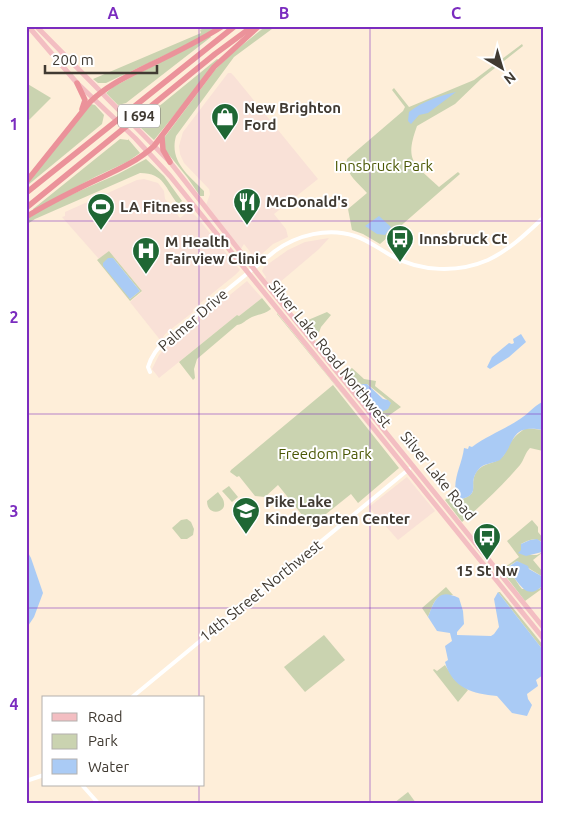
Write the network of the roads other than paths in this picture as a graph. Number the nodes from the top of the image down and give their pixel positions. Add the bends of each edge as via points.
1 (28, 26) edge
2 (36, 26) edge
3 (223, 26) edge
4 (235, 26) edge
5 (253, 26) edge
6 (259, 26) edge
7 (77, 83) junction
8 (100, 92) junction
9 (94, 98) junction
10 (81, 113) junction
11 (162, 135) junction
12 (154, 146) junction
13 (148, 152) junction
14 (170, 162) junction
15 (26, 182) edge
16 (26, 194) edge
17 (26, 208) edge
18 (26, 217) edge
19 (543, 218) edge
20 (253, 268) junction
21 (248, 272) junction
22 (150, 372) dead end
23 (413, 465) junction
24 (408, 470) junction
25 (543, 627) edge
26 (543, 638) edge
27 (133, 696) edge
28 (42, 776) edge
29 (26, 781) edge
30 (83, 786) edge
31 (98, 803) edge

1 - 7 main road, Silver Lake Road Northwest
2 - 8 main road, Silver Lake Road
3 - 8 highway
4 - 16 highway, I 694
5 - 17 highway, I 694
6 - 11 highway via 214,67
7 - 9 main road, Silver Lake Road Northwest
7 - 10 highway via 85,100
8 - 9 highway
8 - 12 main road, Silver Lake Road
9 - 10 highway
9 - 13 main road, Silver Lake Road Northwest
10 - 15 highway
11 - 12 highway
11 - 14 highway via 162,150
12 - 13 highway
12 - 14 main road, Silver Lake Road
13 - 18 highway
13 - 21 main road, Silver Lake Road Northwest
14 - 20 main road, Silver Lake Road
19 - 20 street, Palmer Drive via 497,255 459,268 410,264 362,238 336,232 294,240
20 - 21 street, Palmer Drive
20 - 23 main road, Silver Lake Road
21 - 22 street, Palmer Drive via 162,343 148,364
21 - 24 main road, Silver Lake Road Northwest
23 - 24 street, 14th Street Northwest
23 - 25 main road, Silver Lake Road
24 - 26 main road, Silver Lake Road Northwest
24 - 27 street, 14th Street Northwest
28 - 29 street
30 - 31 street

